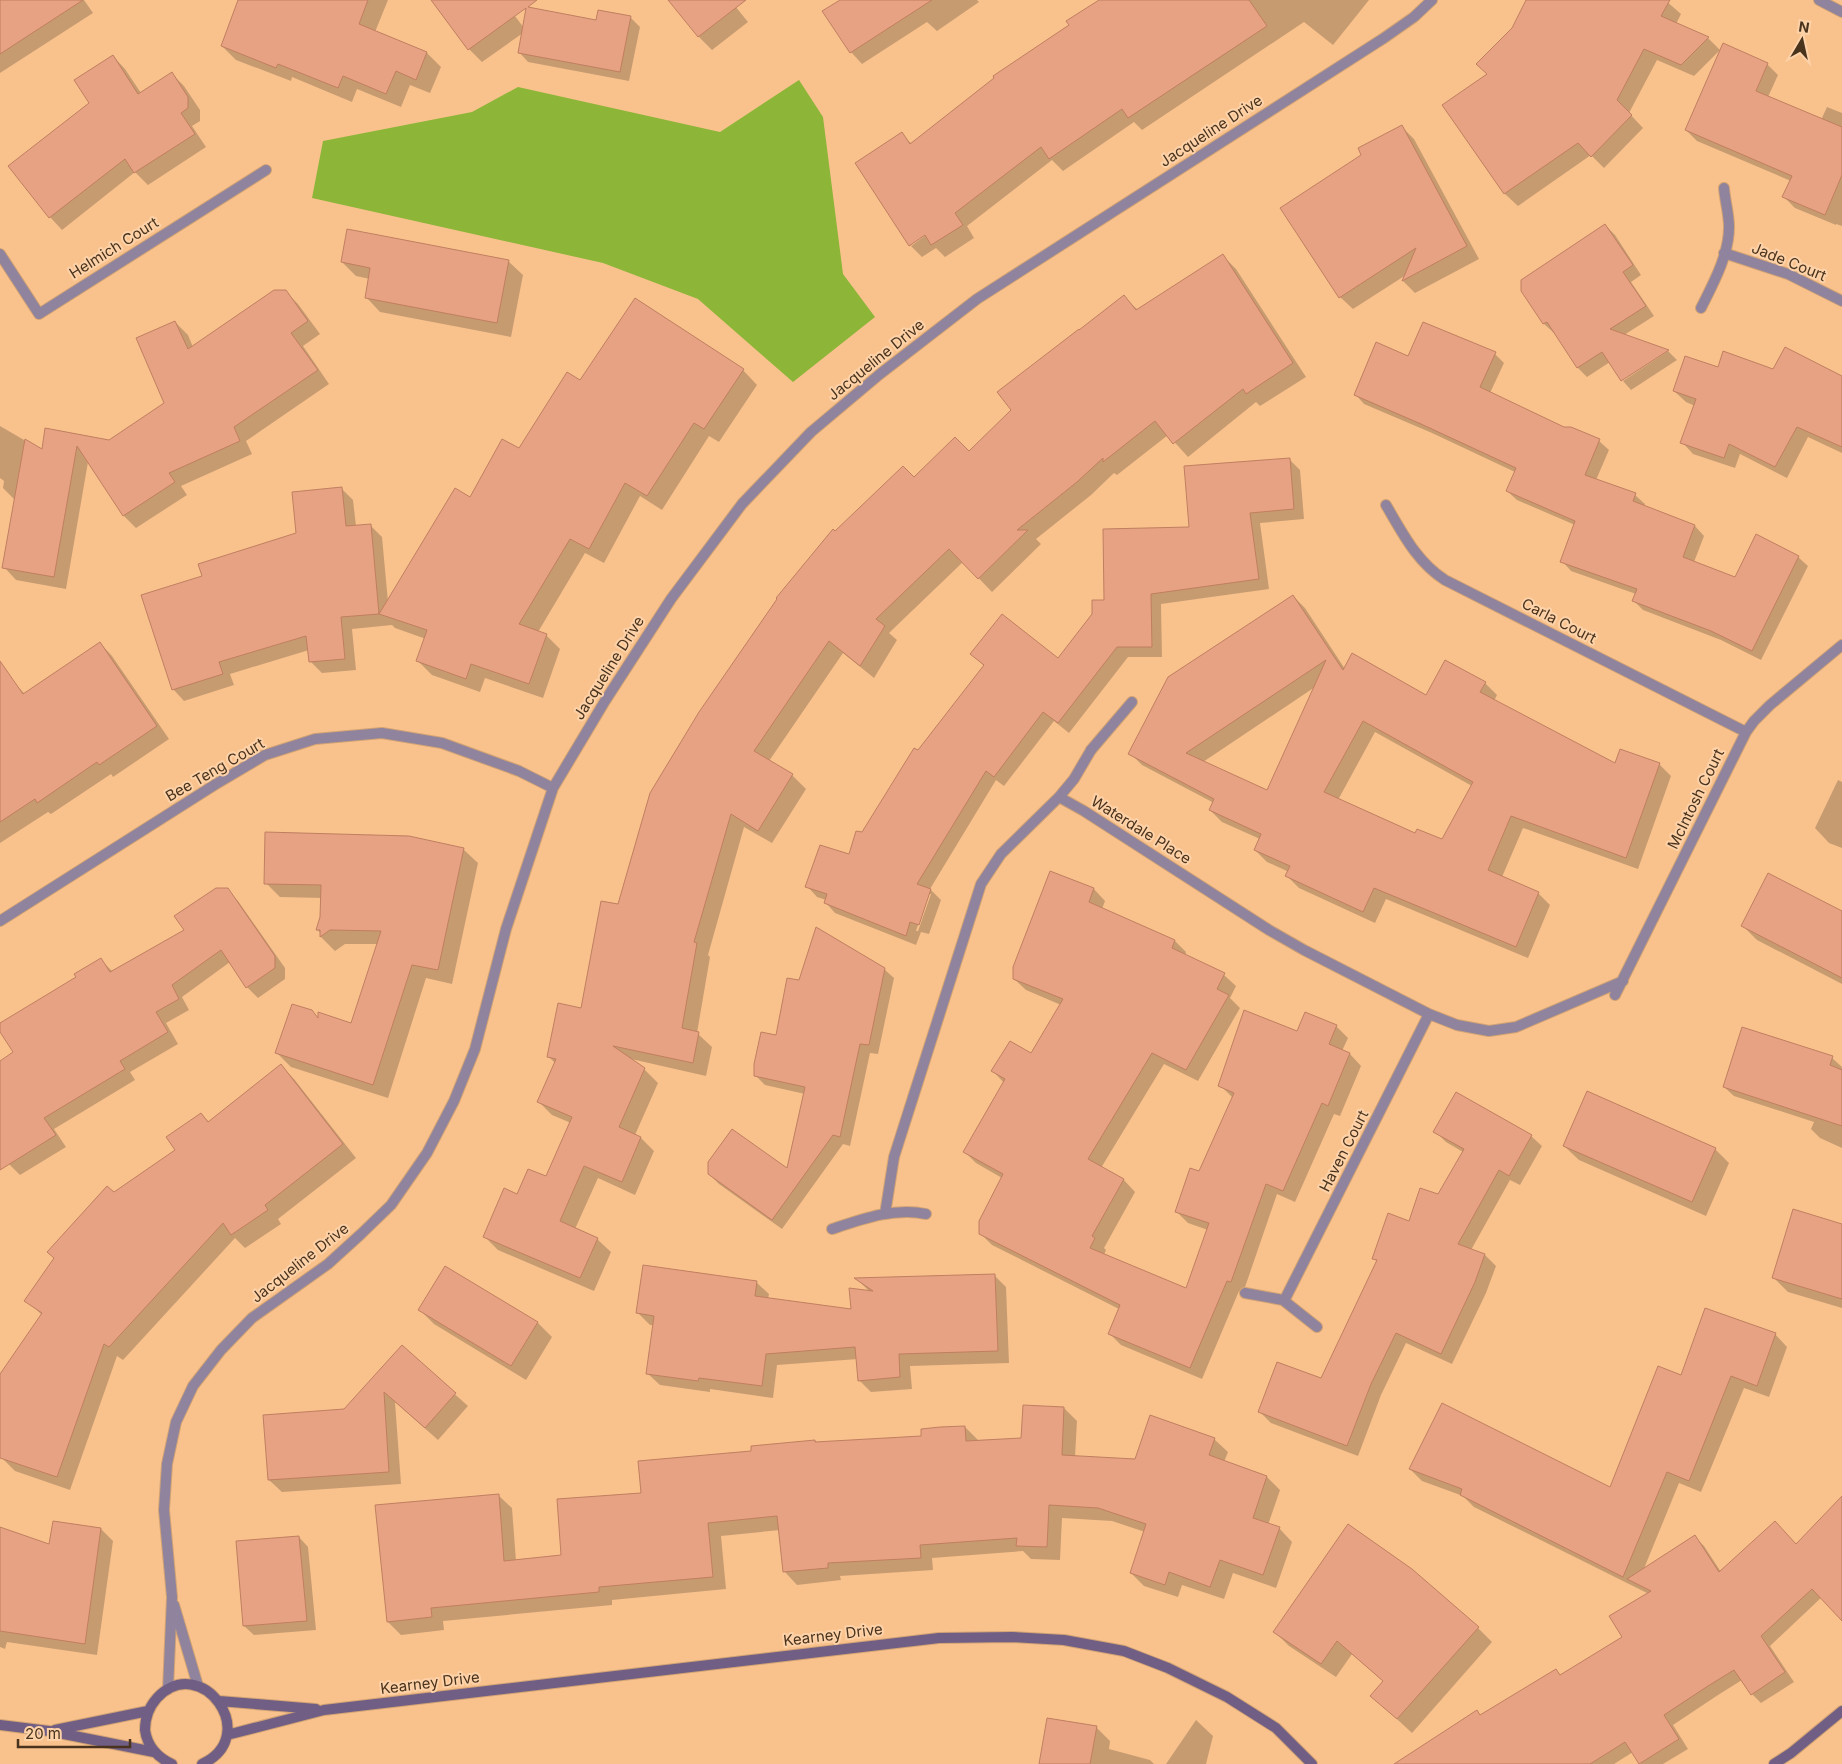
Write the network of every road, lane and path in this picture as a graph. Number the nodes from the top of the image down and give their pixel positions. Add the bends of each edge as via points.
1 (1432, 0) edge
2 (1819, 0) edge
3 (1842, 12) edge
4 (266, 170) dead end
5 (1724, 188) dead end
6 (1724, 253) junction
7 (0, 254) edge
8 (1842, 301) edge
9 (1701, 308) dead end
10 (1386, 505) dead end
11 (1842, 645) edge
12 (1132, 702) dead end
13 (1746, 732) junction
14 (553, 788) junction
15 (1059, 797) junction
16 (0, 921) edge
17 (1623, 981) junction
18 (1615, 995) dead end
19 (1430, 1014) junction
20 (885, 1214) junction
21 (926, 1214) dead end
22 (832, 1229) dead end
23 (1246, 1293) dead end
24 (1284, 1301) junction
25 (1316, 1327) dead end
26 (172, 1596) junction
27 (198, 1686) junction
28 (168, 1689) junction
29 (219, 1701) junction
30 (324, 1710) junction
31 (148, 1711) junction
32 (1842, 1711) edge
33 (0, 1725) edge
34 (49, 1732) junction
35 (227, 1735) junction
36 (154, 1752) junction
37 (206, 1763) edge
38 (172, 1764) edge
39 (1312, 1764) edge
40 (1774, 1764) edge

1 - 14 street, Jacqueline Drive via 1414,18 1384,38 977,299 811,432 742,504 671,599
2 - 3 street
4 - 7 street, Helmich Court via 38,314
5 - 6 street via 1729,227
6 - 8 street, Jade Court via 1788,274
6 - 9 street
10 - 13 street, Carla Court via 1417,556 1445,580
11 - 13 street, McIntosh Court via 1770,705
12 - 15 street via 1091,750
13 - 17 street, McIntosh Court
14 - 16 street, Bee Teng Court via 519,771 442,743 382,733 315,739 265,755
14 - 26 street, Jacqueline Drive via 506,929 475,1048 454,1100 427,1153 391,1206 328,1264 252,1318 221,1350 193,1386 176,1422 167,1464 164,1510
15 - 19 street, Waterdale Place via 1269,930
15 - 20 street via 1001,854 981,884 894,1157
17 - 18 street, McIntosh Court
17 - 19 street, Waterdale Place via 1516,1027 1465,1028
19 - 24 street, Haven Court
20 - 21 street via 908,1210
20 - 22 street
23 - 24 street
24 - 25 street
26 - 27 street, Jacqueline Drive
26 - 28 street, Jacqueline Drive
27 - 28 street
27 - 29 street
28 - 31 street
29 - 30 street, Kearney Drive
29 - 35 street via 226,1717
30 - 35 street, Kearney Drive
30 - 39 street, Kearney Drive via 939,1638 1012,1637 1064,1640 1124,1651 1168,1668 1227,1697 1276,1728
31 - 34 street
31 - 36 street via 146,1732
32 - 40 street
33 - 34 street
34 - 36 street
35 - 37 street via 220,1750
36 - 38 street

